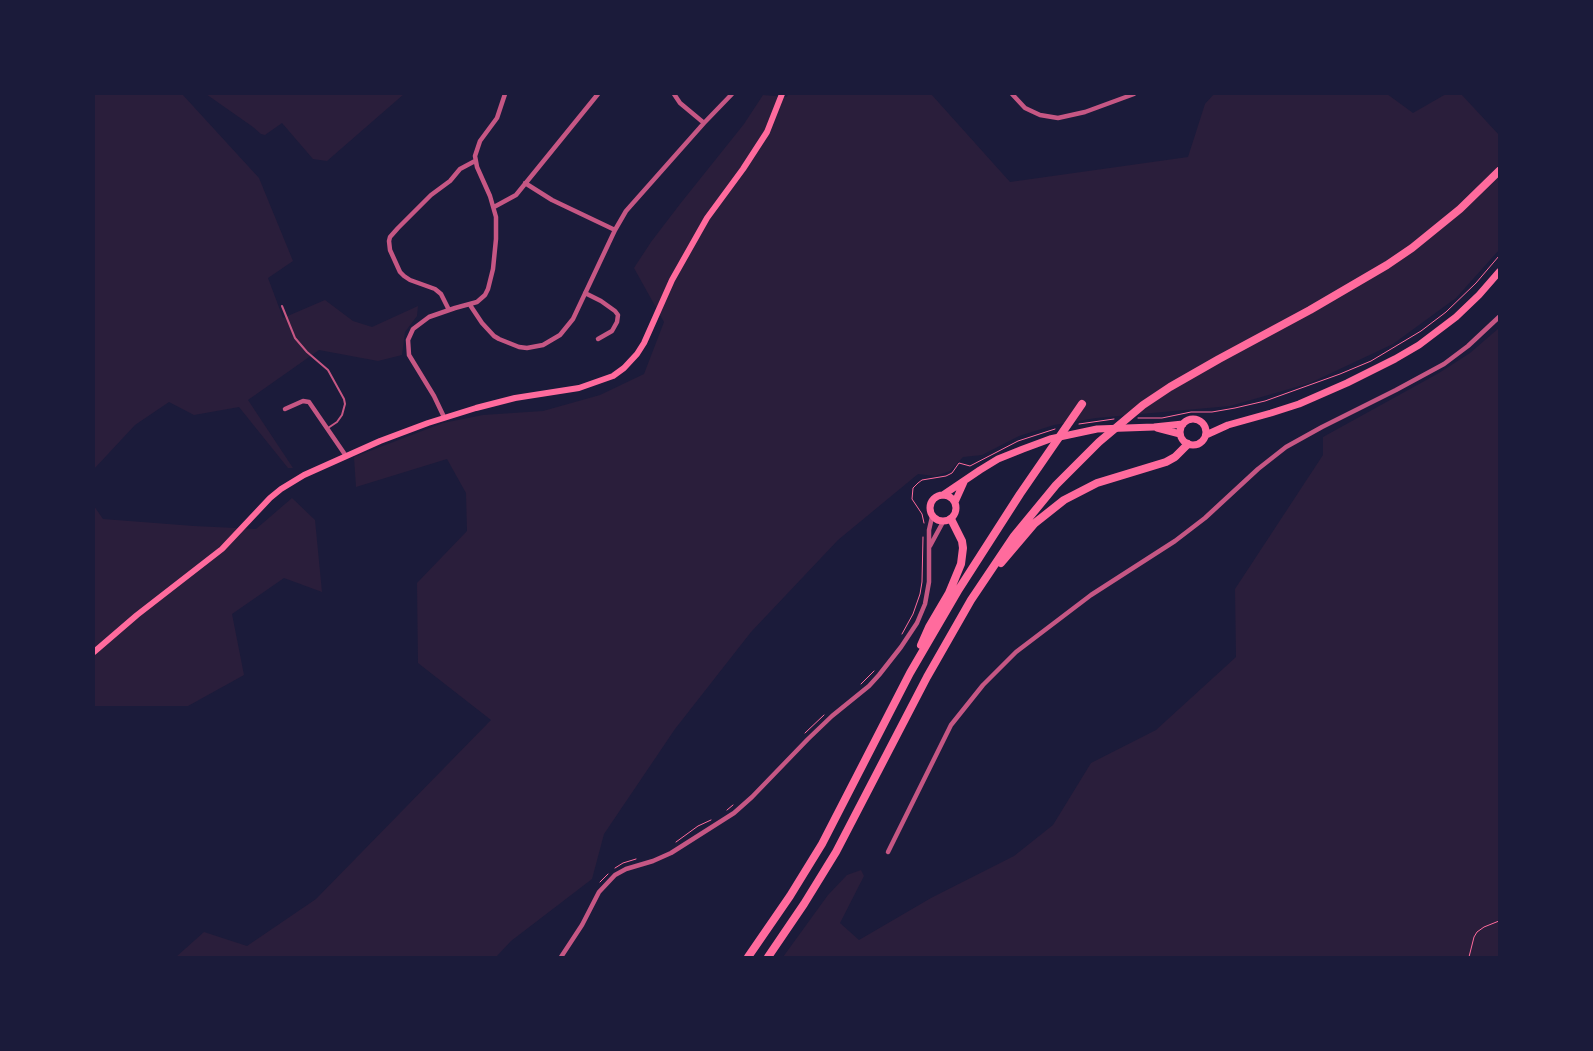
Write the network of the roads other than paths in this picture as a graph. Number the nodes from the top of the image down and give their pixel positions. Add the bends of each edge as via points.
1 (505, 94) edge
2 (598, 94) edge
3 (674, 94) edge
4 (732, 94) edge
5 (782, 94) edge
6 (1012, 94) edge
7 (1134, 94) edge
8 (704, 123) junction
9 (475, 161) junction
10 (1499, 171) edge
11 (526, 183) junction
12 (494, 207) junction
13 (615, 230) junction
14 (1499, 272) edge
15 (585, 292) junction
16 (470, 305) junction
17 (282, 306) dead end
18 (449, 310) junction
19 (1499, 317) edge
20 (598, 339) dead end
21 (1082, 404) dead end
22 (285, 409) dead end
23 (444, 417) junction
24 (1183, 424) junction
25 (1204, 425) junction
26 (1228, 425) junction
27 (328, 428) junction
28 (1154, 428) junction
29 (1180, 434) junction
30 (1206, 435) junction
31 (1188, 444) junction
32 (346, 456) junction
33 (964, 482) junction
34 (943, 495) junction
35 (955, 502) junction
36 (932, 517) junction
37 (947, 521) junction
38 (930, 548) junction
39 (971, 600) junction
40 (94, 652) edge
41 (910, 672) junction
42 (888, 852) dead end
43 (561, 957) edge
44 (748, 957) edge
45 (768, 957) edge

1 - 9 street via 497,118 475,151
2 - 11 street
3 - 8 street
4 - 8 street
5 - 23 main road via 766,132 707,218 672,280 644,343 624,368 613,376 579,388 514,398
6 - 7 street via 1025,108 1058,118
8 - 13 street via 626,211
9 - 12 street
9 - 18 street via 431,196 389,241 400,272 410,280 435,289
10 - 39 highway via 1447,220 1387,265 1143,405 1100,442 1036,507
11 - 12 street via 516,195
11 - 13 street via 552,200
12 - 16 street via 497,226 493,270 482,299
13 - 15 street
14 - 26 main road via 1456,317 1407,353 1308,400
15 - 16 street via 564,332 548,343 527,348 498,339
15 - 20 street via 618,315 612,331
16 - 18 street
17 - 27 lane via 295,338 328,370 344,398 342,415
18 - 23 street via 429,317 413,329 407,346
19 - 42 street via 1444,364 1286,447 1175,541 1091,595 1016,652 983,685 951,726
21 - 41 highway via 959,589
22 - 27 street via 307,401
23 - 32 main road
24 - 25 main road via 1194,419
24 - 28 main road
24 - 29 main road
25 - 26 main road
25 - 30 main road
26 - 30 main road
27 - 32 street
28 - 29 main road
28 - 33 main road via 1097,429 1050,439 998,460
29 - 31 main road
30 - 31 main road via 1199,444
31 - 39 highway via 1166,462 1097,483 1064,500 1035,523
32 - 40 main road via 304,474 281,489 222,549
33 - 34 main road
33 - 35 main road
34 - 35 main road
34 - 36 main road via 931,502
35 - 37 main road via 956,512
36 - 37 main road
36 - 38 street
37 - 38 street
37 - 41 highway via 962,541 961,564
38 - 43 street via 925,604 902,648 879,675 734,813 671,853 615,875 600,892
39 - 45 highway via 836,852
41 - 44 highway via 822,844

